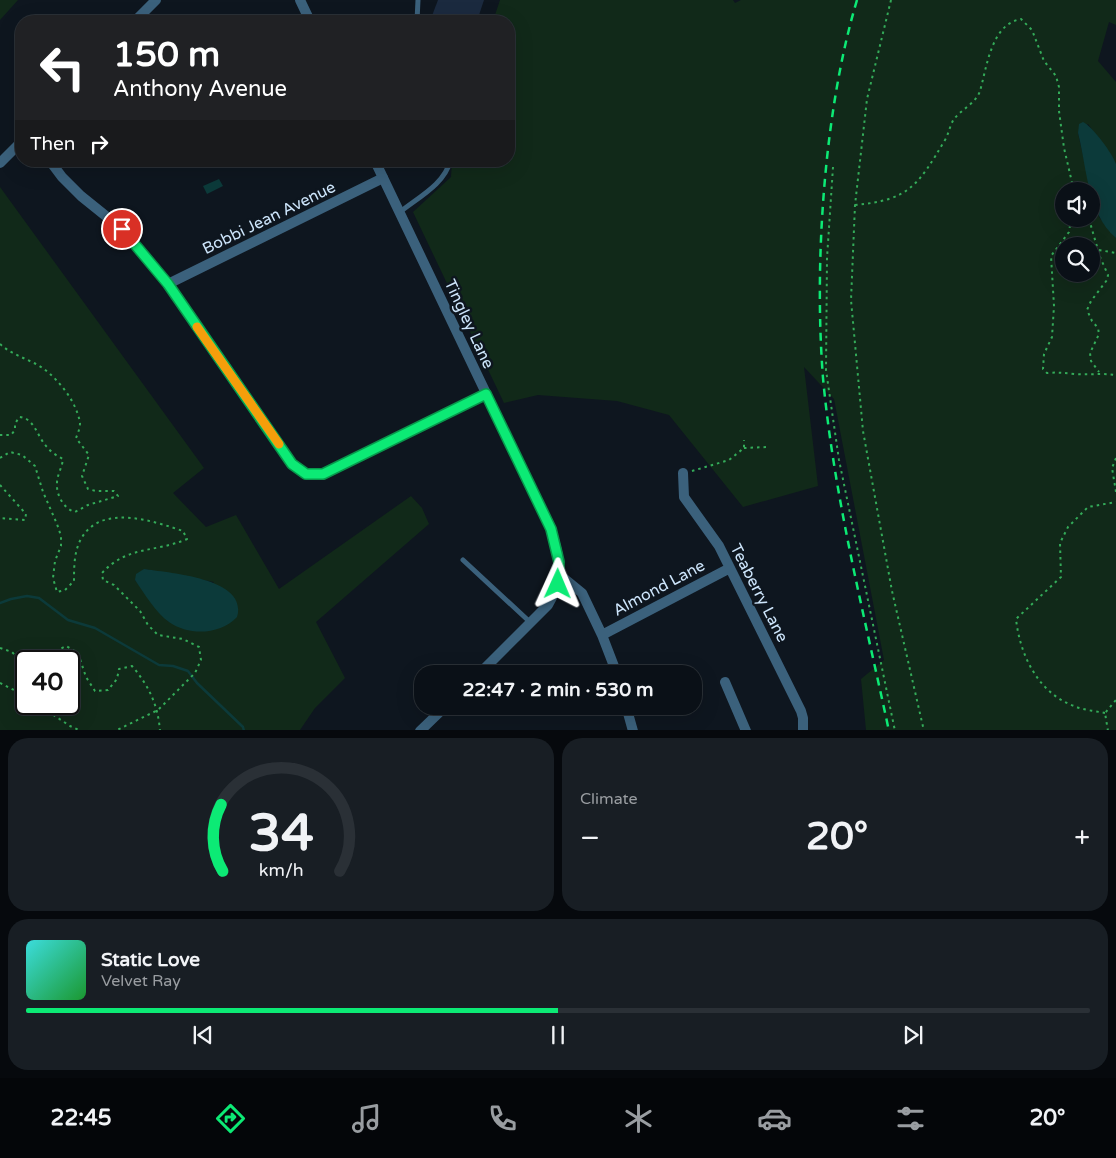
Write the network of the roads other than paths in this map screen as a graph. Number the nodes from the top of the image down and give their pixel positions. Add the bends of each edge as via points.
1 (156, 0) edge
2 (300, 0) edge
3 (418, 0) edge
4 (142, 15) edge
5 (307, 15) edge
6 (417, 15) edge
7 (15, 148) edge
8 (0, 163) edge
9 (54, 167) edge
10 (377, 167) edge
11 (449, 167) edge
12 (382, 178) junction
13 (400, 212) junction
14 (168, 284) junction
15 (486, 394) junction
16 (683, 473) road end
17 (463, 560) dead end
18 (730, 568) junction
19 (560, 575) junction
20 (531, 624) junction
21 (602, 635) junction
22 (488, 665) edge
23 (614, 665) edge
24 (725, 682) dead end
25 (436, 715) edge
26 (629, 715) edge
27 (420, 730) edge
28 (633, 730) edge
29 (746, 730) edge
30 (803, 730) edge

1 - 4 street
2 - 5 street
3 - 6 lane
7 - 8 street
9 - 14 street via 81,196 122,229
10 - 12 street, Tingley Lane
11 - 13 lane via 436,184
12 - 13 street, Tingley Lane
12 - 14 street, Bobbi Jean Avenue
13 - 15 street, Tingley Lane
14 - 15 street via 292,464 306,474 323,474
15 - 19 street, Tingley Lane via 551,529
16 - 18 street, Teaberry Lane via 684,497
17 - 20 lane
18 - 21 street, Almond Lane
18 - 30 street, Teaberry Lane via 801,711
19 - 20 street, Tingley Lane via 554,595
19 - 21 street via 582,593
20 - 22 street, Tingley Lane
21 - 23 street
24 - 29 street
25 - 27 street
26 - 28 street

